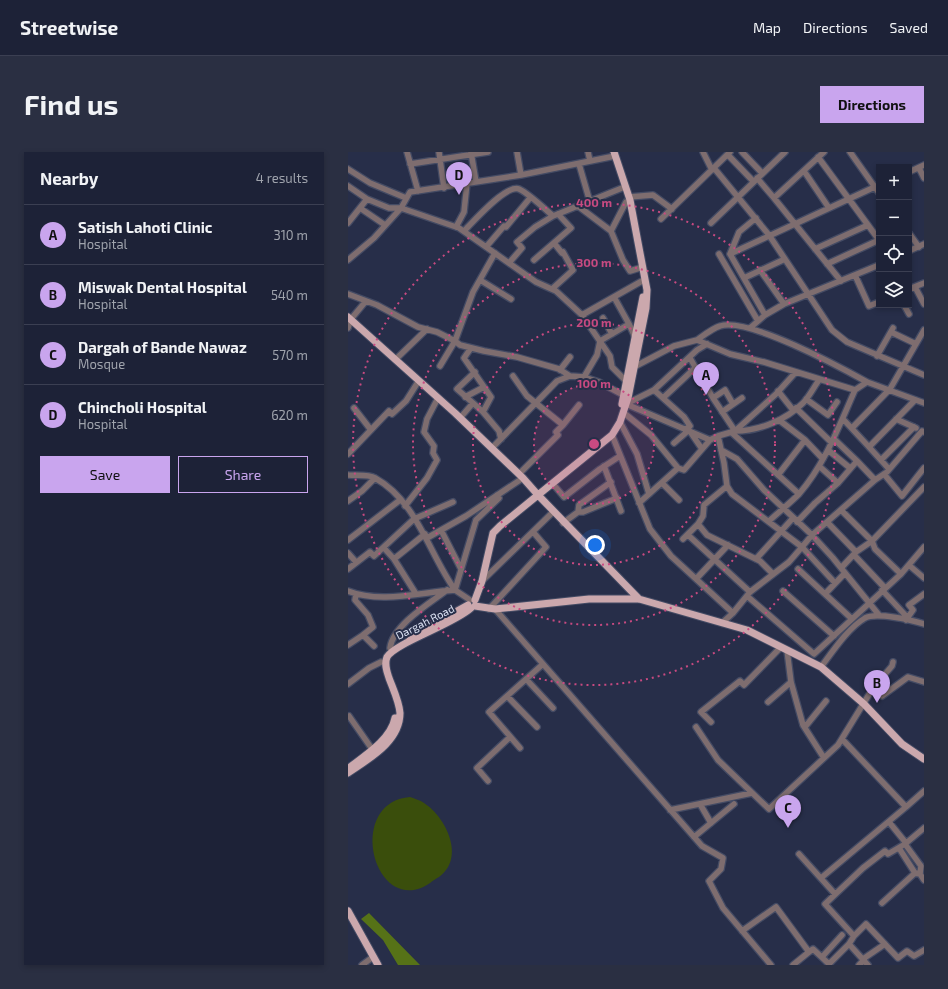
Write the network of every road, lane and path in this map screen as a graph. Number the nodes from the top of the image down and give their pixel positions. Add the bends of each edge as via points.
1 (407, 152) edge
2 (438, 152) edge
3 (488, 152) edge
4 (517, 152) edge
5 (588, 152) edge
6 (703, 152) edge
7 (742, 152) edge
8 (775, 152) edge
9 (785, 152) edge
10 (824, 152) edge
11 (850, 152) edge
12 (471, 153) edge
13 (729, 153) edge
14 (612, 154) edge
15 (780, 157) junction
16 (818, 157) junction
17 (440, 159) junction
18 (590, 162) junction
19 (410, 164) junction
20 (579, 164) junction
21 (922, 166) edge
22 (348, 169) edge
23 (713, 169) junction
24 (804, 171) junction
25 (912, 171) edge
26 (762, 173) junction
27 (521, 175) junction
28 (924, 178) edge
29 (755, 180) junction
30 (476, 182) junction
31 (466, 183) junction
32 (876, 185) edge
33 (348, 186) edge
34 (876, 186) edge
35 (444, 188) junction
36 (622, 188) junction
37 (418, 191) junction
38 (737, 196) junction
39 (406, 198) junction
40 (530, 198) junction
41 (774, 198) junction
42 (367, 199) junction
43 (627, 199) junction
44 (849, 199) junction
45 (590, 202) junction
46 (578, 206) junction
47 (360, 208) junction
48 (401, 208) junction
49 (829, 208) junction
50 (672, 209) junction
51 (556, 215) junction
52 (756, 218) junction
53 (661, 220) dead end
54 (711, 222) dead end
55 (348, 223) edge
56 (795, 223) junction
57 (385, 225) junction
58 (868, 225) junction
59 (456, 227) junction
60 (611, 230) junction
61 (464, 231) junction
62 (769, 235) junction
63 (876, 236) edge
64 (912, 236) edge
65 (876, 241) edge
66 (554, 243) junction
67 (921, 246) edge
68 (486, 247) junction
69 (815, 249) junction
70 (495, 253) junction
71 (719, 254) dead end
72 (730, 254) junction
73 (785, 259) junction
74 (348, 260) edge
75 (534, 260) dead end
76 (509, 263) junction
77 (827, 264) junction
78 (876, 266) edge
79 (642, 268) junction
80 (760, 270) junction
81 (855, 275) junction
82 (744, 278) junction
83 (480, 280) junction
84 (642, 281) junction
85 (841, 281) junction
86 (924, 283) edge
87 (552, 288) junction
88 (912, 288) edge
89 (348, 294) edge
90 (810, 295) junction
91 (614, 297) junction
92 (511, 299) dead end
93 (366, 301) junction
94 (876, 303) edge
95 (784, 304) junction
96 (924, 304) edge
97 (906, 308) edge
98 (909, 314) dead end
99 (582, 315) junction
100 (765, 315) junction
101 (349, 318) edge
102 (603, 318) dead end
103 (758, 321) junction
104 (629, 324) junction
105 (348, 328) edge
106 (750, 328) junction
107 (427, 329) junction
108 (924, 330) edge
109 (612, 334) junction
110 (635, 337) junction
111 (697, 340) junction
112 (455, 341) junction
113 (600, 341) junction
114 (707, 344) junction
115 (916, 344) junction
116 (471, 348) junction
117 (877, 356) junction
118 (570, 357) dead end
119 (690, 358) junction
120 (396, 359) junction
121 (440, 366) dead end
122 (634, 367) junction
123 (903, 367) junction
124 (695, 368) junction
125 (560, 370) junction
126 (475, 372) junction
127 (795, 373) junction
128 (924, 375) edge
129 (513, 376) dead end
130 (570, 376) junction
131 (584, 377) junction
132 (819, 380) junction
133 (626, 381) junction
134 (418, 382) junction
135 (867, 382) junction
136 (484, 386) junction
137 (890, 389) junction
138 (654, 390) junction
139 (854, 390) junction
140 (778, 391) junction
141 (465, 397) junction
142 (438, 398) junction
143 (663, 398) junction
144 (712, 398) junction
145 (742, 398) dead end
146 (806, 398) junction
147 (626, 399) junction
148 (915, 400) junction
149 (838, 402) dead end
150 (473, 403) junction
151 (924, 403) edge
152 (536, 404) junction
153 (733, 404) junction
154 (579, 405) dead end
155 (354, 408) dead end
156 (794, 409) junction
157 (483, 412) junction
158 (722, 412) junction
159 (624, 413) junction
160 (460, 418) junction
161 (843, 419) junction
162 (896, 419) junction
163 (779, 420) junction
164 (620, 422) junction
165 (563, 425) junction
166 (914, 427) junction
167 (852, 428) junction
168 (372, 430) junction
169 (687, 430) junction
170 (733, 431) junction
171 (923, 431) edge
172 (612, 435) junction
173 (718, 436) junction
174 (500, 439) junction
175 (710, 440) junction
176 (805, 440) junction
177 (833, 441) junction
178 (674, 444) dead end
179 (492, 448) junction
180 (870, 448) junction
181 (702, 449) junction
182 (721, 450) junction
183 (828, 450) junction
184 (348, 454) edge
185 (620, 456) junction
186 (823, 459) junction
187 (882, 460) junction
188 (857, 461) junction
189 (604, 466) junction
190 (819, 466) junction
191 (678, 468) junction
192 (850, 468) junction
193 (924, 468) edge
194 (890, 469) junction
195 (884, 474) junction
196 (348, 475) edge
197 (778, 475) junction
198 (521, 476) junction
199 (375, 478) junction
200 (875, 480) junction
201 (610, 482) junction
202 (662, 483) junction
203 (838, 483) junction
204 (553, 484) junction
205 (726, 486) junction
206 (924, 487) edge
207 (544, 490) junction
208 (649, 494) junction
209 (799, 494) junction
210 (497, 495) junction
211 (538, 495) junction
212 (617, 498) junction
213 (400, 500) junction
214 (679, 500) dead end
215 (348, 501) edge
216 (453, 502) dead end
217 (639, 503) junction
218 (405, 506) junction
219 (783, 508) junction
220 (841, 510) junction
221 (622, 511) dead end
222 (554, 512) junction
223 (578, 512) junction
224 (414, 518) junction
225 (795, 520) junction
226 (769, 521) junction
227 (827, 522) junction
228 (563, 523) junction
229 (698, 524) junction
230 (441, 530) junction
231 (782, 531) junction
232 (534, 533) junction
233 (812, 535) junction
234 (426, 536) junction
235 (348, 540) edge
236 (872, 541) junction
237 (728, 545) junction
238 (802, 546) junction
239 (924, 547) edge
240 (384, 548) junction
241 (348, 553) edge
242 (855, 554) junction
243 (394, 559) junction
244 (715, 559) junction
245 (756, 559) junction
246 (356, 562) junction
247 (910, 566) junction
248 (841, 568) junction
249 (348, 569) edge
250 (461, 569) junction
251 (798, 569) dead end
252 (845, 573) junction
253 (773, 574) junction
254 (901, 574) junction
255 (924, 578) edge
256 (696, 579) junction
257 (482, 581) junction
258 (835, 583) junction
259 (884, 589) junction
260 (448, 590) junction
261 (455, 590) junction
262 (348, 591) edge
263 (783, 591) dead end
264 (356, 594) junction
265 (416, 594) junction
266 (748, 594) junction
267 (824, 594) junction
268 (924, 594) edge
269 (639, 599) junction
270 (868, 603) junction
271 (472, 604) junction
272 (492, 609) junction
273 (732, 612) junction
274 (879, 616) junction
275 (852, 619) junction
276 (907, 619) junction
277 (722, 623) junction
278 (924, 624) edge
279 (363, 635) junction
280 (834, 636) junction
281 (348, 645) edge
282 (374, 646) dead end
283 (390, 648) junction
284 (784, 648) junction
285 (381, 662) junction
286 (893, 662) dead end
287 (543, 664) junction
288 (821, 667) junction
289 (526, 679) junction
290 (791, 682) junction
291 (924, 682) edge
292 (348, 684) edge
293 (873, 688) junction
294 (507, 696) junction
295 (768, 702) dead end
296 (826, 702) dead end
297 (864, 704) junction
298 (553, 708) dead end
299 (349, 716) dead end
300 (711, 722) dead end
301 (536, 727) dead end
302 (696, 727) dead end
303 (805, 727) junction
304 (510, 737) junction
305 (842, 739) junction
306 (520, 748) dead end
307 (372, 749) junction
308 (824, 758) junction
309 (924, 759) edge
310 (348, 768) edge
311 (348, 773) edge
312 (488, 781) dead end
313 (924, 792) edge
314 (752, 793) junction
315 (700, 804) junction
316 (734, 804) dead end
317 (906, 808) junction
318 (670, 810) junction
319 (889, 822) junction
320 (710, 823) junction
321 (924, 828) edge
322 (694, 837) junction
323 (906, 843) junction
324 (899, 848) junction
325 (798, 854) dead end
326 (922, 865) edge
327 (917, 873) junction
328 (821, 878) junction
329 (924, 880) edge
330 (835, 894) junction
331 (882, 903) dead end
332 (348, 911) edge
333 (742, 931) junction
334 (842, 935) dead end
335 (854, 936) junction
336 (849, 944) junction
337 (885, 944) junction
338 (924, 950) edge
339 (810, 952) junction
340 (373, 957) junction
341 (822, 957) junction
342 (865, 962) edge
343 (832, 964) edge
344 (362, 965) edge
345 (378, 965) edge
346 (770, 965) edge
347 (793, 965) edge
348 (859, 965) edge

1 - 19 street
2 - 17 street
3 - 12 street
4 - 27 street
5 - 18 street
6 - 23 street
7 - 26 street
8 - 15 street
9 - 15 street
10 - 16 street
11 - 32 street
12 - 17 street
12 - 30 street
13 - 23 street
13 - 29 street
14 - 18 street
14 - 36 main road
14 - 43 main road
15 - 26 street
16 - 24 street
16 - 44 street
17 - 19 street
17 - 35 street
18 - 20 street
19 - 37 street
20 - 27 street
20 - 45 street
21 - 25 street
21 - 28 street
22 - 39 street via 370,183
23 - 38 street
23 - 50 street
24 - 41 street
24 - 49 street
26 - 29 street
27 - 30 street
29 - 38 street
29 - 41 street
30 - 31 street
31 - 35 street
31 - 59 street via 464,212
33 - 42 street
34 - 44 street
35 - 37 street
36 - 43 main road
36 - 45 street
37 - 39 street via 410,192
38 - 52 street
38 - 54 street
39 - 48 street
40 - 51 street
40 - 61 street via 518,189 511,189 493,202
40 - 68 street
41 - 56 street
42 - 47 street
42 - 48 street via 389,208
43 - 50 street via 653,195
43 - 60 street
43 - 79 main road
44 - 49 street
44 - 58 street
45 - 46 street
46 - 51 street
46 - 60 street
47 - 55 street
47 - 57 street
48 - 57 street
48 - 59 street
49 - 56 street
50 - 53 street
51 - 66 street via 571,228
51 - 76 street via 518,242 522,248
52 - 62 street
52 - 72 street via 739,232
56 - 62 street
56 - 69 street
57 - 74 street
58 - 63 street
58 - 69 street
59 - 61 street
60 - 79 street via 630,271
61 - 68 street
62 - 72 street
62 - 73 street
64 - 67 street
65 - 77 street
66 - 75 street
66 - 87 street via 562,254 563,252 573,270
68 - 70 street
69 - 77 street
70 - 76 street
70 - 83 street
71 - 103 street
72 - 82 street
73 - 80 street
73 - 90 street
76 - 87 street via 536,282
77 - 85 street
78 - 81 street
79 - 84 main road
79 - 122 main road via 647,290 646,308
80 - 82 street
80 - 95 street
81 - 85 street
81 - 94 street via 869,306
82 - 100 street
83 - 92 street
83 - 112 street
84 - 91 street
84 - 110 main road via 642,302
85 - 90 street
86 - 88 street
87 - 99 street
88 - 96 street
89 - 93 street
90 - 95 street
90 - 117 street via 832,330 847,342
91 - 99 street
91 - 104 street
93 - 101 street
93 - 107 street
95 - 100 street
97 - 98 street
99 - 113 street
100 - 103 street
101 - 105 street
101 - 120 main road
102 - 109 street
103 - 106 street
104 - 109 street
104 - 110 street
106 - 111 street via 721,325
106 - 135 street
107 - 112 street
107 - 120 street
108 - 115 street
109 - 113 street
110 - 133 main road
111 - 114 street
111 - 122 street via 674,346
112 - 116 street
112 - 121 street
113 - 131 street via 597,354
113 - 133 street via 611,357 612,367
114 - 119 street
114 - 127 street via 730,354
115 - 117 street via 892,330
115 - 123 street
116 - 125 street via 517,356
116 - 126 street via 464,358
117 - 123 street
118 - 125 street
119 - 124 street
119 - 138 street
120 - 134 main road
122 - 147 main road
123 - 128 street
123 - 137 street
124 - 143 street
124 - 144 street
125 - 130 street
126 - 136 street
126 - 141 street via 457,389
127 - 132 street
127 - 140 street
129 - 152 street
130 - 131 street
130 - 152 street via 557,381
131 - 147 street via 599,382
132 - 139 street
132 - 146 street
133 - 147 main road
134 - 142 main road
134 - 168 street via 406,401 392,414 389,411
135 - 137 street
135 - 139 street
136 - 141 street
136 - 157 street via 491,397
137 - 148 street
137 - 167 street
138 - 143 street
138 - 147 street
139 - 161 street
140 - 156 street
140 - 170 street
141 - 150 street
142 - 160 main road
142 - 218 street via 424,432 434,446 433,453 437,460 427,478
143 - 169 street via 684,417 690,426
144 - 153 street via 725,390
144 - 158 street
145 - 153 street
146 - 149 street via 828,415
146 - 156 street
147 - 159 main road
147 - 169 street
147 - 207 main road via 613,426 547,484
148 - 151 street
148 - 162 street
150 - 157 street
150 - 160 street
152 - 165 street
152 - 174 street
153 - 158 street
154 - 165 street
155 - 168 street
156 - 163 street
156 - 177 street
157 - 174 street via 499,431
158 - 170 street
159 - 164 main road
159 - 191 street via 651,435
160 - 179 main road
161 - 167 street
161 - 177 street
162 - 166 street
162 - 180 street
163 - 170 street via 750,431
163 - 176 street
164 - 172 main road
164 - 208 street via 637,454
165 - 198 street via 556,432 558,435
166 - 171 street
166 - 187 street
167 - 180 street
168 - 184 street
169 - 175 street
169 - 178 street
169 - 181 street
170 - 173 street
170 - 197 street
171 - 194 street
172 - 185 street
172 - 204 main road
173 - 175 street
173 - 182 street
174 - 179 street
175 - 181 street
176 - 186 street
176 - 197 street
177 - 183 street
177 - 188 street
179 - 198 main road
180 - 187 street
181 - 191 street via 684,470
182 - 205 street
182 - 219 street via 737,459
183 - 186 street
183 - 192 street
185 - 189 street
185 - 217 street
186 - 190 street
187 - 194 street
188 - 192 street
188 - 200 street
189 - 201 street
189 - 204 street via 564,497
190 - 203 street
190 - 209 street
191 - 202 street
192 - 203 street
193 - 195 street via 902,496
194 - 195 street
195 - 200 street
196 - 199 street
197 - 209 street
198 - 210 street
198 - 211 main road
199 - 213 street
199 - 215 street
200 - 220 street
201 - 212 street
201 - 223 street via 579,505
202 - 208 street
202 - 214 street
203 - 225 street
204 - 207 main road
205 - 226 street via 732,494
205 - 229 street via 704,505 703,516
206 - 236 street
207 - 211 main road
208 - 217 street
209 - 219 street
210 - 230 street
210 - 250 street via 499,498 476,520
211 - 222 main road
211 - 257 main road via 493,534
212 - 221 street
212 - 223 street
213 - 218 street
213 - 235 street
216 - 224 street
217 - 256 street via 650,530 671,556
218 - 224 street
219 - 225 street
219 - 226 street
220 - 227 street
220 - 236 street
222 - 228 main road
222 - 232 street
223 - 228 street
224 - 234 street
224 - 240 street
225 - 231 street
225 - 233 street
226 - 231 street
227 - 233 street
227 - 242 street
228 - 269 main road
229 - 237 street via 707,534
229 - 244 street via 685,537
230 - 234 street
230 - 250 street
231 - 238 street
231 - 245 street
232 - 257 street
232 - 272 street via 546,547
233 - 238 street
233 - 248 street
234 - 243 street
234 - 261 street via 443,572
236 - 242 street
236 - 254 street via 875,549
237 - 244 street
237 - 245 street
238 - 253 street via 789,562
238 - 258 street
239 - 247 street
240 - 243 street
240 - 246 street via 374,556 370,552
241 - 246 street
242 - 248 street
242 - 259 street
243 - 265 street
244 - 256 street
244 - 266 street
245 - 253 street
246 - 249 street
247 - 254 street
247 - 255 street
248 - 252 street
250 - 261 street
251 - 267 street
252 - 258 street
252 - 270 street
253 - 266 street
254 - 259 street
256 - 273 street
257 - 271 main road
258 - 267 street
259 - 270 street
259 - 276 street
260 - 261 street
260 - 265 street
260 - 283 street via 407,621 397,632
261 - 271 street
262 - 264 street
263 - 280 street
264 - 265 street
264 - 279 street via 355,600 368,615 373,627
266 - 273 street
266 - 280 street via 814,654
267 - 275 street
268 - 276 street via 909,605 913,610
269 - 272 main road via 589,599
269 - 277 main road
270 - 274 street
270 - 275 street
271 - 272 main road
271 - 283 main road, Dargah Road
271 - 311 main road, Dargah Road via 453,621 404,644 389,655 385,664 400,712 396,729 378,752
272 - 287 street
273 - 277 street
274 - 276 street
274 - 288 street via 866,618 841,640
275 - 280 street
276 - 278 street
277 - 284 main road via 747,630
279 - 281 street
279 - 282 street
283 - 285 main road, Dargah Road
284 - 288 main road
284 - 290 street
284 - 300 street via 744,685 740,681 701,712
285 - 292 street
285 - 307 main road via 395,715 394,723 386,736
286 - 293 street
287 - 289 street
287 - 318 street
288 - 297 main road
289 - 294 street
289 - 298 street
290 - 295 street
290 - 303 street
291 - 293 street via 908,677 882,696
293 - 297 street
294 - 301 street
294 - 304 street via 489,712
296 - 303 street
297 - 305 street
297 - 309 main road via 902,744
299 - 307 street
302 - 314 street via 718,760
303 - 308 street
304 - 306 street
304 - 312 street via 477,768
305 - 308 street
305 - 317 street
307 - 310 main road
308 - 314 street via 769,809
313 - 317 street
314 - 315 street
315 - 318 street
315 - 320 street
316 - 320 street
317 - 319 street
318 - 322 street
319 - 323 street
319 - 328 street
320 - 322 street
321 - 323 street
322 - 333 street via 702,846 723,858 721,869 709,881 723,908
323 - 324 street
323 - 326 street
324 - 327 street
324 - 330 street via 888,854 885,851
325 - 328 street
326 - 327 street
327 - 329 street
327 - 331 street
328 - 330 street
330 - 335 street via 825,904
332 - 340 main road
333 - 339 street via 776,906
333 - 346 street
334 - 341 street
335 - 336 street
335 - 337 street via 866,924
336 - 342 street
336 - 343 street
337 - 338 street via 898,958 907,951 914,956
337 - 342 street
339 - 341 street via 813,948
339 - 347 street
340 - 344 street
340 - 345 main road
341 - 343 street
342 - 348 street

